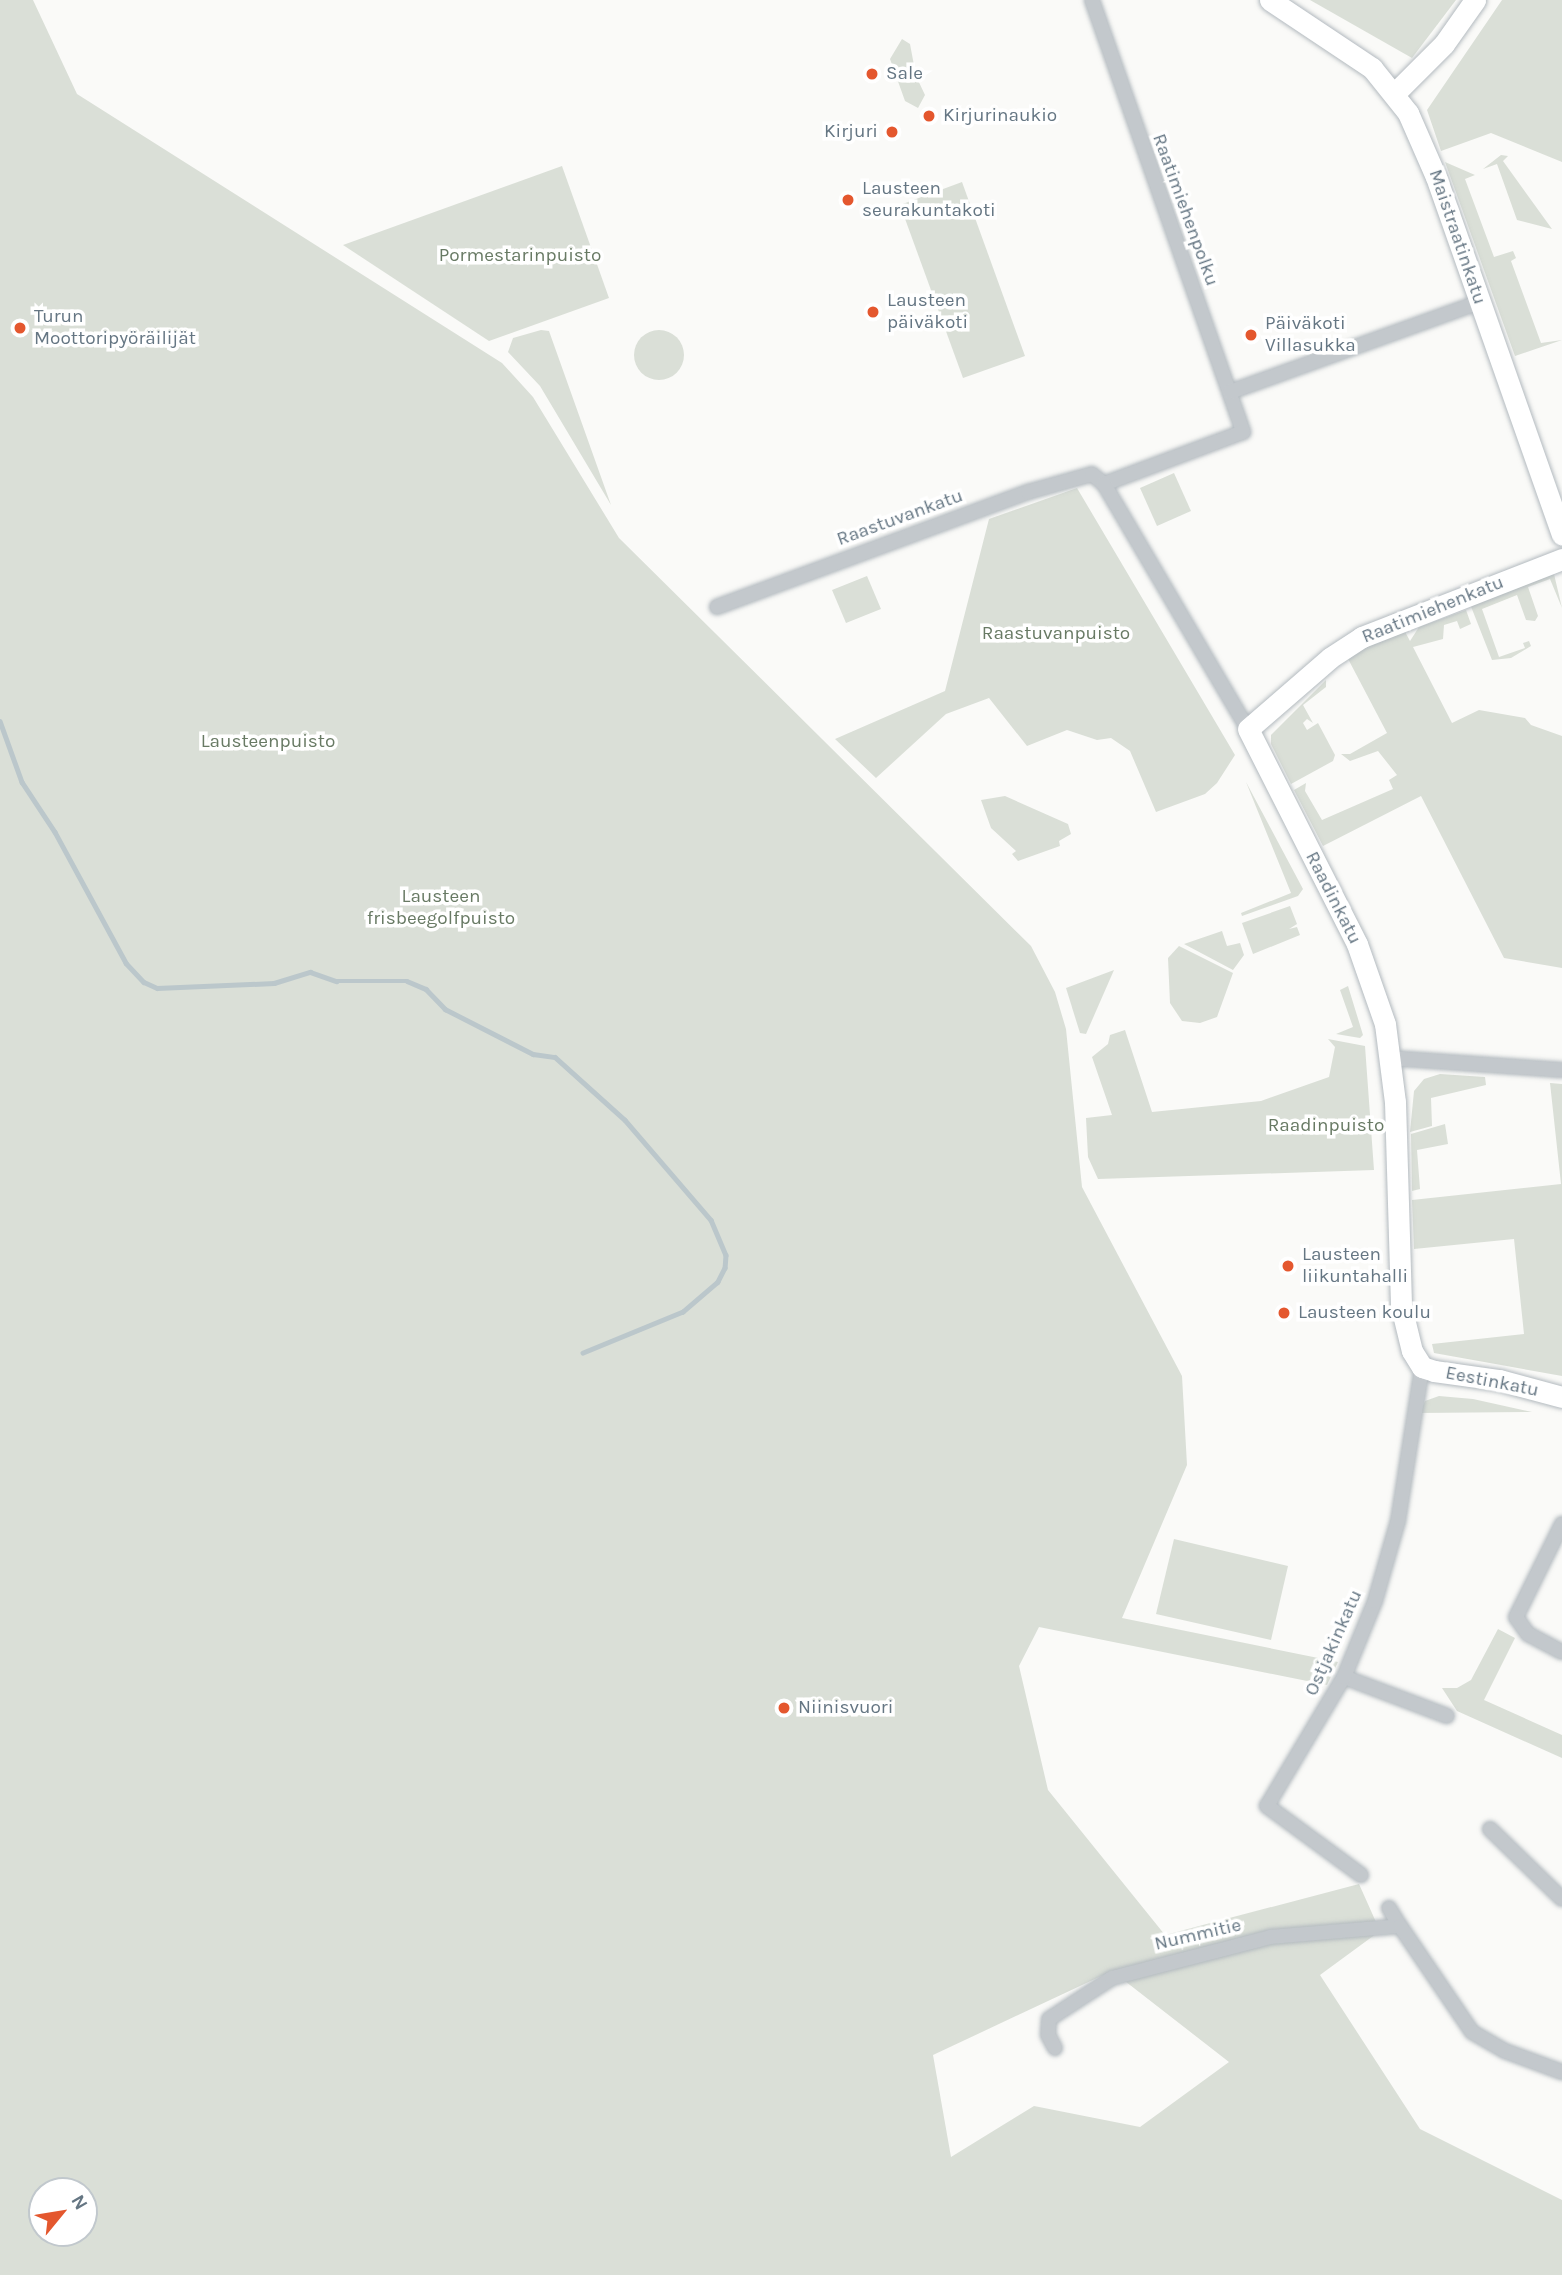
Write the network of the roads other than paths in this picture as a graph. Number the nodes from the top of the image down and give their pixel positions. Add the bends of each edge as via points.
1 (1092, 0) edge
2 (1270, 0) edge
3 (1475, 0) edge
4 (1395, 93) junction
5 (1480, 302) junction
6 (1230, 392) junction
7 (1243, 432) joint
8 (1101, 480) junction
9 (1562, 534) edge
10 (1562, 559) edge
11 (718, 607) dead end
12 (1248, 729) junction
13 (1391, 1058) junction
14 (1562, 1070) edge
15 (1422, 1367) junction
16 (1562, 1397) edge
17 (1562, 1524) edge
18 (1562, 1652) edge
19 (1343, 1677) junction
20 (1447, 1716) dead end
21 (1490, 1829) dead end
22 (1361, 1875) dead end
23 (1562, 1899) edge
24 (1389, 1908) dead end
25 (1400, 1926) junction
26 (1055, 2048) dead end
27 (1562, 2072) edge

1 - 6 street, Raatimiehenpolku
2 - 4 street, Maistraatinkatu via 1350,51
3 - 4 street via 1444,44
4 - 5 street, Maistraatinkatu via 1425,148
5 - 6 street
5 - 9 street, Maistraatinkatu
6 - 7 street, Raatimiehenpolku
7 - 8 street, Raastuvankatu
8 - 11 street, Raastuvankatu via 1077,475
8 - 12 street, Raadinkatu
10 - 12 street, Raatimiehenkatu via 1362,636
12 - 13 street, Raadinkatu via 1368,970
13 - 14 street
13 - 15 street, Raadinkatu via 1401,1306 1408,1339
15 - 16 street, Eestinkatu via 1511,1382
15 - 19 street, Ostjakinkatu via 1398,1521 1384,1574
17 - 18 street via 1516,1617 1528,1634
19 - 20 street
19 - 22 street, Ostjakinkatu via 1268,1806
21 - 23 street
24 - 25 street
25 - 26 street, Nummitie via 1270,1937 1112,1978 1049,2019 1048,2035
25 - 27 street via 1472,2032 1505,2051

